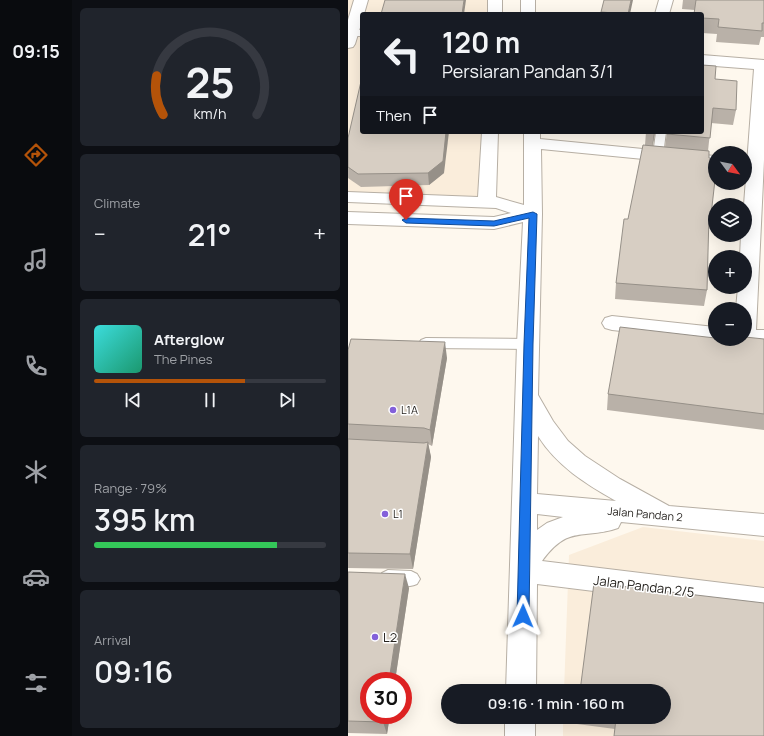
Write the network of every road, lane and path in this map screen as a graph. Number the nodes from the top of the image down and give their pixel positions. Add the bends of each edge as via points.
1 (362, 0) edge
2 (495, 0) edge
3 (528, 0) edge
4 (666, 0) edge
5 (495, 12) edge
6 (528, 12) edge
7 (663, 12) edge
8 (352, 35) edge
9 (704, 60) edge
10 (763, 65) edge
11 (490, 134) edge
12 (661, 134) edge
13 (532, 137) edge
14 (658, 155) junction
15 (708, 160) edge
16 (755, 165) edge
17 (348, 197) edge
18 (487, 202) junction
19 (533, 214) junction
20 (348, 218) edge
21 (747, 302) edge
22 (612, 323) dead end
23 (708, 333) edge
24 (752, 338) edge
25 (764, 338) edge
26 (416, 343) edge
27 (528, 344) junction
28 (528, 396) junction
29 (526, 503) junction
30 (665, 516) junction
31 (764, 525) edge
32 (524, 568) junction
33 (372, 578) edge
34 (411, 579) dead end
35 (764, 600) edge
36 (521, 684) edge
37 (520, 724) edge
38 (520, 736) edge

1 - 8 street
2 - 5 street
3 - 6 street
4 - 7 street
9 - 10 street
10 - 16 street
11 - 18 street
12 - 14 lane
13 - 14 street
13 - 19 street
14 - 15 street
16 - 21 street
17 - 18 street
18 - 19 street
19 - 20 street via 494,223
19 - 27 street
22 - 23 street
24 - 25 street
26 - 27 lane
27 - 28 street
28 - 29 street
28 - 30 street via 548,432 566,453 591,472
29 - 30 street, Jalan Pandan 2
29 - 32 street
30 - 31 street, Jalan Pandan 2
30 - 32 street via 589,521 569,526 548,536
32 - 35 street, Jalan Pandan 2/5
32 - 36 street
33 - 34 lane
37 - 38 street

